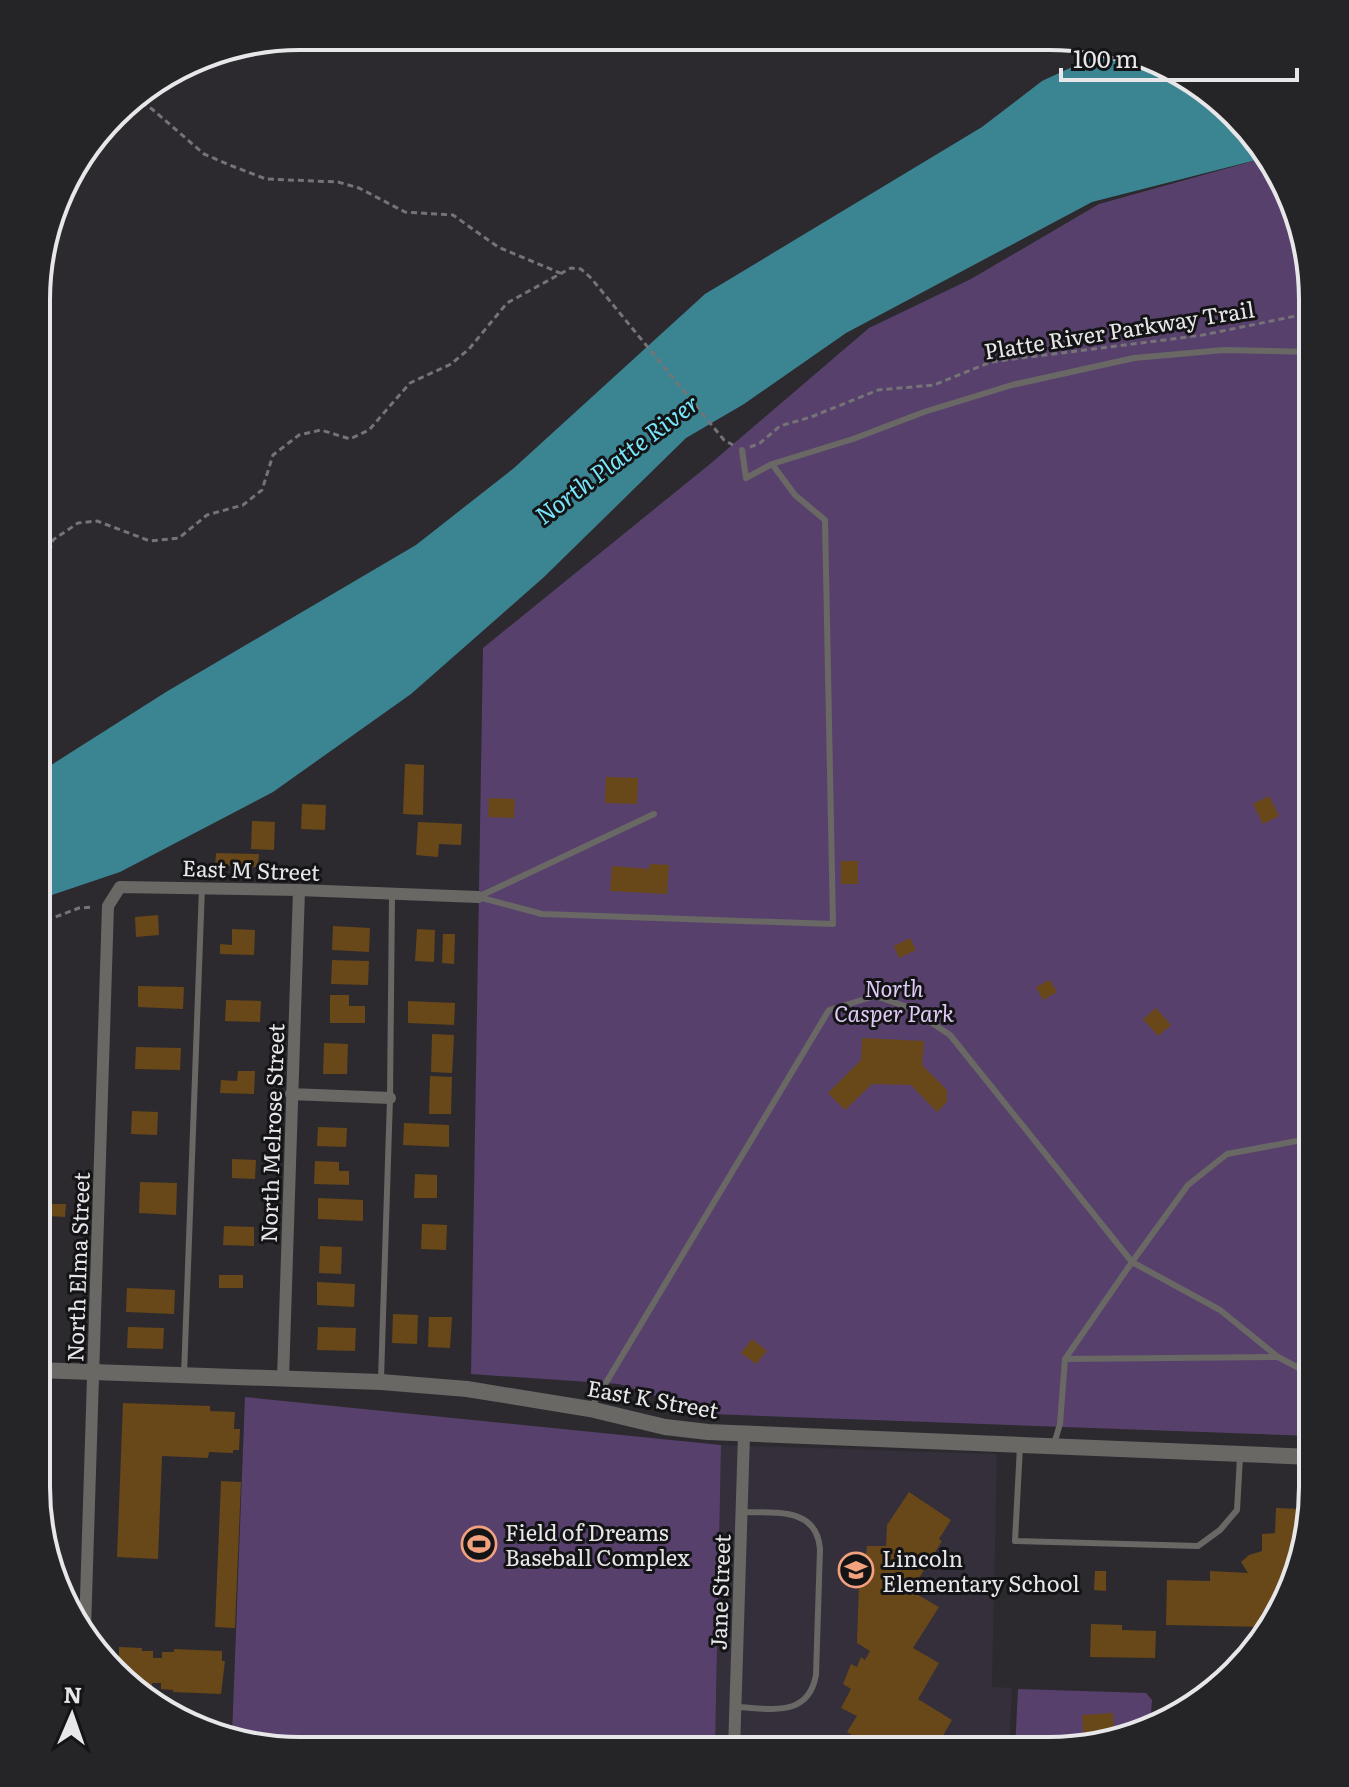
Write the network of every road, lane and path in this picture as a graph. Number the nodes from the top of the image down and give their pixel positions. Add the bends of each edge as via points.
1 (145, 104) edge
2 (560, 273) junction
3 (1299, 316) edge
4 (1299, 352) edge
5 (742, 450) junction
6 (772, 464) junction
7 (50, 550) edge
8 (654, 814) dead end
9 (202, 887) junction
10 (299, 890) junction
11 (392, 895) junction
12 (478, 897) junction
13 (108, 906) junction
14 (50, 919) edge
15 (291, 1094) junction
16 (390, 1098) junction
17 (1298, 1141) edge
18 (1132, 1262) junction
19 (1278, 1357) junction
20 (1065, 1359) junction
21 (1298, 1368) edge
22 (50, 1370) edge
23 (94, 1372) junction
24 (184, 1375) junction
25 (283, 1378) junction
26 (381, 1382) junction
27 (590, 1409) junction
28 (744, 1435) junction
29 (1020, 1446) junction
30 (1053, 1447) junction
31 (1240, 1454) junction
32 (1298, 1456) edge
33 (741, 1512) junction
34 (85, 1616) edge
35 (735, 1707) junction
36 (734, 1737) edge

1 - 2 path via 204,154 266,179 338,182 405,212 453,215 498,247
2 - 5 path via 581,269 724,440
2 - 7 path via 507,303 469,349 451,364 410,383 369,430 350,439 321,430 299,435 273,455 262,490 243,505 207,515 179,538 150,541 97,521 78,523 53,540
3 - 5 path, Platte River Parkway Trail via 1203,335 991,362 934,385 878,390 780,426
4 - 6 lane via 1224,350 1134,358 1012,385
5 - 6 lane via 746,478
6 - 12 lane via 795,495 825,520 833,924 542,914
8 - 12 lane
9 - 10 street, East M Street
9 - 13 street, East M Street via 120,887
9 - 24 lane
10 - 11 street, East M Street
10 - 15 street, North Melrose Street
11 - 12 street, East M Street
11 - 16 lane
13 - 14 path via 79,908
13 - 23 street, North Elma Street
15 - 16 street
15 - 25 street, North Melrose Street
16 - 26 lane
17 - 18 lane via 1227,1154 1188,1185
18 - 19 lane via 1220,1310
18 - 20 lane
18 - 27 lane via 950,1035 908,1007 875,996 829,1010
19 - 20 lane
19 - 21 lane
20 - 30 lane
22 - 23 street, East K Street
23 - 24 street, East K Street
23 - 34 street, North Elma Street
24 - 25 street, East K Street
25 - 26 street, East K Street
26 - 27 street, East K Street via 467,1389
27 - 28 street, East K Street via 665,1427
28 - 29 street, East K Street
28 - 33 street, Jane Street
29 - 30 street, East K Street
29 - 31 lane via 1015,1541 1198,1546 1237,1510
30 - 31 street, East K Street
31 - 32 street, East K Street
33 - 35 street, Jane Street
33 - 35 lane via 796,1515 816,1532 817,1659 815,1684 798,1705
35 - 36 street, Jane Street

